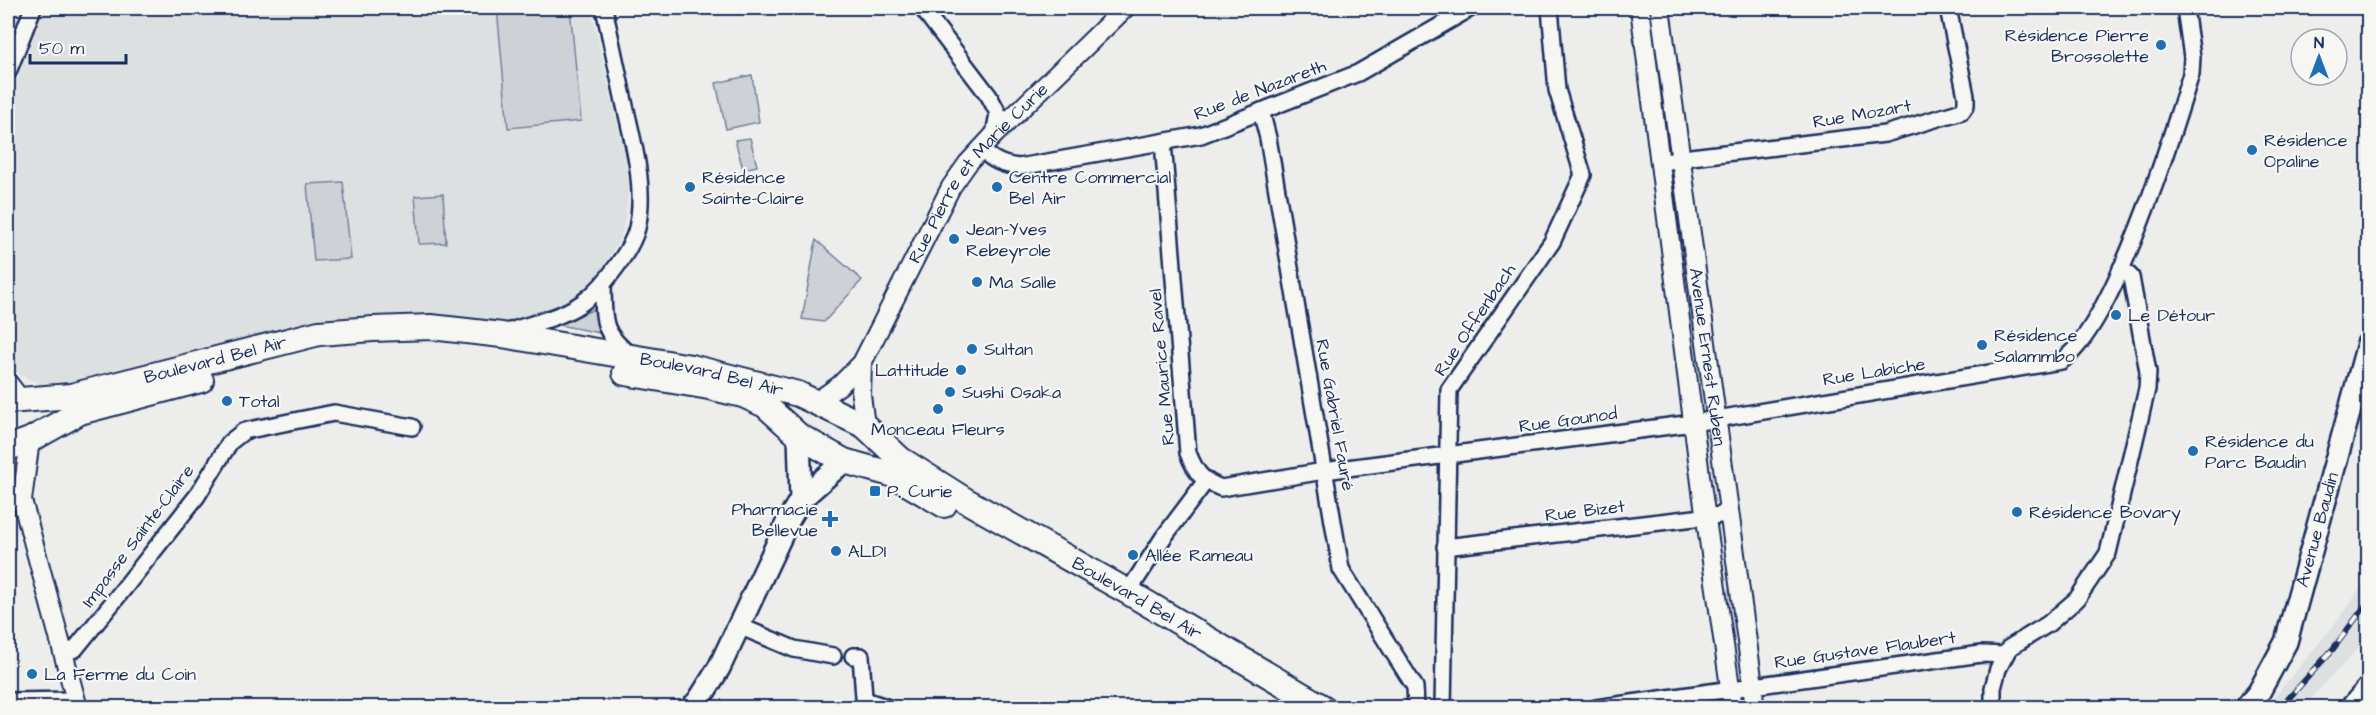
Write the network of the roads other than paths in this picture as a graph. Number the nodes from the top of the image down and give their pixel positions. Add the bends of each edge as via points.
1 (33, 8) edge
2 (604, 8) edge
3 (922, 8) edge
4 (1125, 8) edge
5 (1471, 8) edge
6 (1550, 8) edge
7 (1640, 8) edge
8 (1660, 8) edge
9 (1948, 8) edge
10 (2185, 8) edge
11 (8, 72) edge
12 (1261, 111) junction
13 (994, 135) junction
14 (1163, 142) junction
15 (981, 149) junction
16 (1680, 159) junction
17 (1660, 163) junction
18 (2121, 268) junction
19 (603, 284) junction
20 (502, 335) junction
21 (2368, 344) edge
22 (634, 358) junction
23 (862, 363) junction
24 (12, 395) edge
25 (816, 402) junction
26 (1716, 418) junction
27 (1693, 423) junction
28 (865, 426) junction
29 (412, 427) dead end
30 (799, 436) junction
31 (30, 440) junction
32 (8, 448) edge
33 (1448, 454) junction
34 (844, 461) junction
35 (1324, 471) junction
36 (8, 482) edge
37 (1205, 482) junction
38 (801, 500) junction
39 (22, 501) junction
40 (1729, 514) junction
41 (1706, 516) junction
42 (1445, 548) junction
43 (1128, 591) junction
44 (739, 626) junction
45 (64, 652) junction
46 (2005, 655) junction
47 (833, 656) dead end
48 (853, 656) dead end
49 (2368, 684) edge
50 (1753, 685) junction
51 (1731, 689) junction
52 (8, 701) edge
53 (77, 704) edge
54 (699, 705) edge
55 (889, 708) edge
56 (1297, 708) edge
57 (1324, 708) edge
58 (1416, 708) edge
59 (1443, 708) edge
60 (1596, 708) edge
61 (1733, 708) edge
62 (1754, 708) edge
63 (1993, 708) edge
64 (2246, 708) edge
65 (2347, 708) edge

1 - 11 street
2 - 19 street via 637,161 640,192 637,231
3 - 13 street via 989,96 998,113
4 - 13 street, Rue Pierre et Marie Curie
5 - 12 street, Rue de Nazareth via 1358,73
6 - 33 street, Rue Offenbach via 1557,90 1583,175 1552,242 1449,390
7 - 17 street, Avenue Ernest Ruben
8 - 16 street, Avenue Ernest Ruben
9 - 16 street, Rue Mozart via 1966,96 1962,111 1885,134
10 - 18 street via 2191,74 2147,206
12 - 14 street, Rue de Nazareth via 1201,135
12 - 35 street, Rue Gabriel Fauré
13 - 15 street, Rue Pierre et Marie Curie
14 - 15 street, Rue de Nazareth via 1019,167 1003,165
14 - 37 street, Rue Maurice Ravel via 1188,453
15 - 23 street, Rue Pierre et Marie Curie via 951,188
16 - 17 street, Rue Mozart
16 - 26 street, Avenue Ernest Ruben
17 - 27 street, Avenue Ernest Ruben
18 - 26 street, Rue Labiche via 2108,298 2076,350 2061,361
18 - 46 street via 2131,277 2148,372 2138,435 2108,553 2077,599 2048,624 2009,648
19 - 20 street via 586,300 556,317
19 - 22 street via 604,322 610,337
20 - 22 main road, Boulevard Bel Air
20 - 24 main road, Boulevard Bel Air via 431,327 319,333 71,396
21 - 64 main road, Avenue Baudin via 2286,642
22 - 25 main road, Boulevard Bel Air via 771,386
23 - 25 street, Rue Pierre et Marie Curie
23 - 28 street, Rue Pierre et Marie Curie
24 - 31 main road via 31,418
25 - 28 main road, Boulevard Bel Air
25 - 30 main road, Rue Pierre et Marie Curie
26 - 27 street, Rue Labiche
26 - 40 street, Avenue Ernest Ruben
27 - 33 street, Rue Gounod
27 - 41 street, Avenue Ernest Ruben
28 - 34 main road
28 - 43 main road, Boulevard Bel Air via 900,459 965,500
29 - 45 street, Impasse Sainte-Claire via 334,413 244,431 230,442 197,496 114,601 75,648
30 - 31 main road, Boulevard Bel Air via 765,405 743,395 542,357 425,340 323,348 80,412
30 - 34 main road, Boulevard Bel Air
30 - 38 main road, Rue Pierre et Marie Curie
31 - 32 main road, Boulevard Bel Air
31 - 39 street
33 - 35 street
33 - 42 street, Rue Offenbach
34 - 38 main road
34 - 56 main road, Boulevard Bel Air via 891,474
35 - 37 street via 1221,488
35 - 58 street, Rue Gabriel Fauré via 1341,569 1415,687
36 - 39 street
37 - 43 street
38 - 44 main road
39 - 45 street
40 - 41 street, Rue Bizet
40 - 50 street, Avenue Ernest Ruben
41 - 42 street, Rue Bizet
41 - 51 street, Avenue Ernest Ruben
42 - 59 street, Rue Offenbach
43 - 57 main road, Boulevard Bel Air
44 - 47 street via 794,648
44 - 54 main road
45 - 53 street
46 - 50 street, Rue Gustave Flaubert via 1981,654
46 - 63 street via 1993,688
48 - 55 street via 861,656 864,697
49 - 65 street
50 - 51 street, Rue Gustave Flaubert
50 - 62 street, Avenue Ernest Ruben
51 - 60 street, Rue Gustave Flaubert
51 - 61 street, Avenue Ernest Ruben
52 - 53 street

